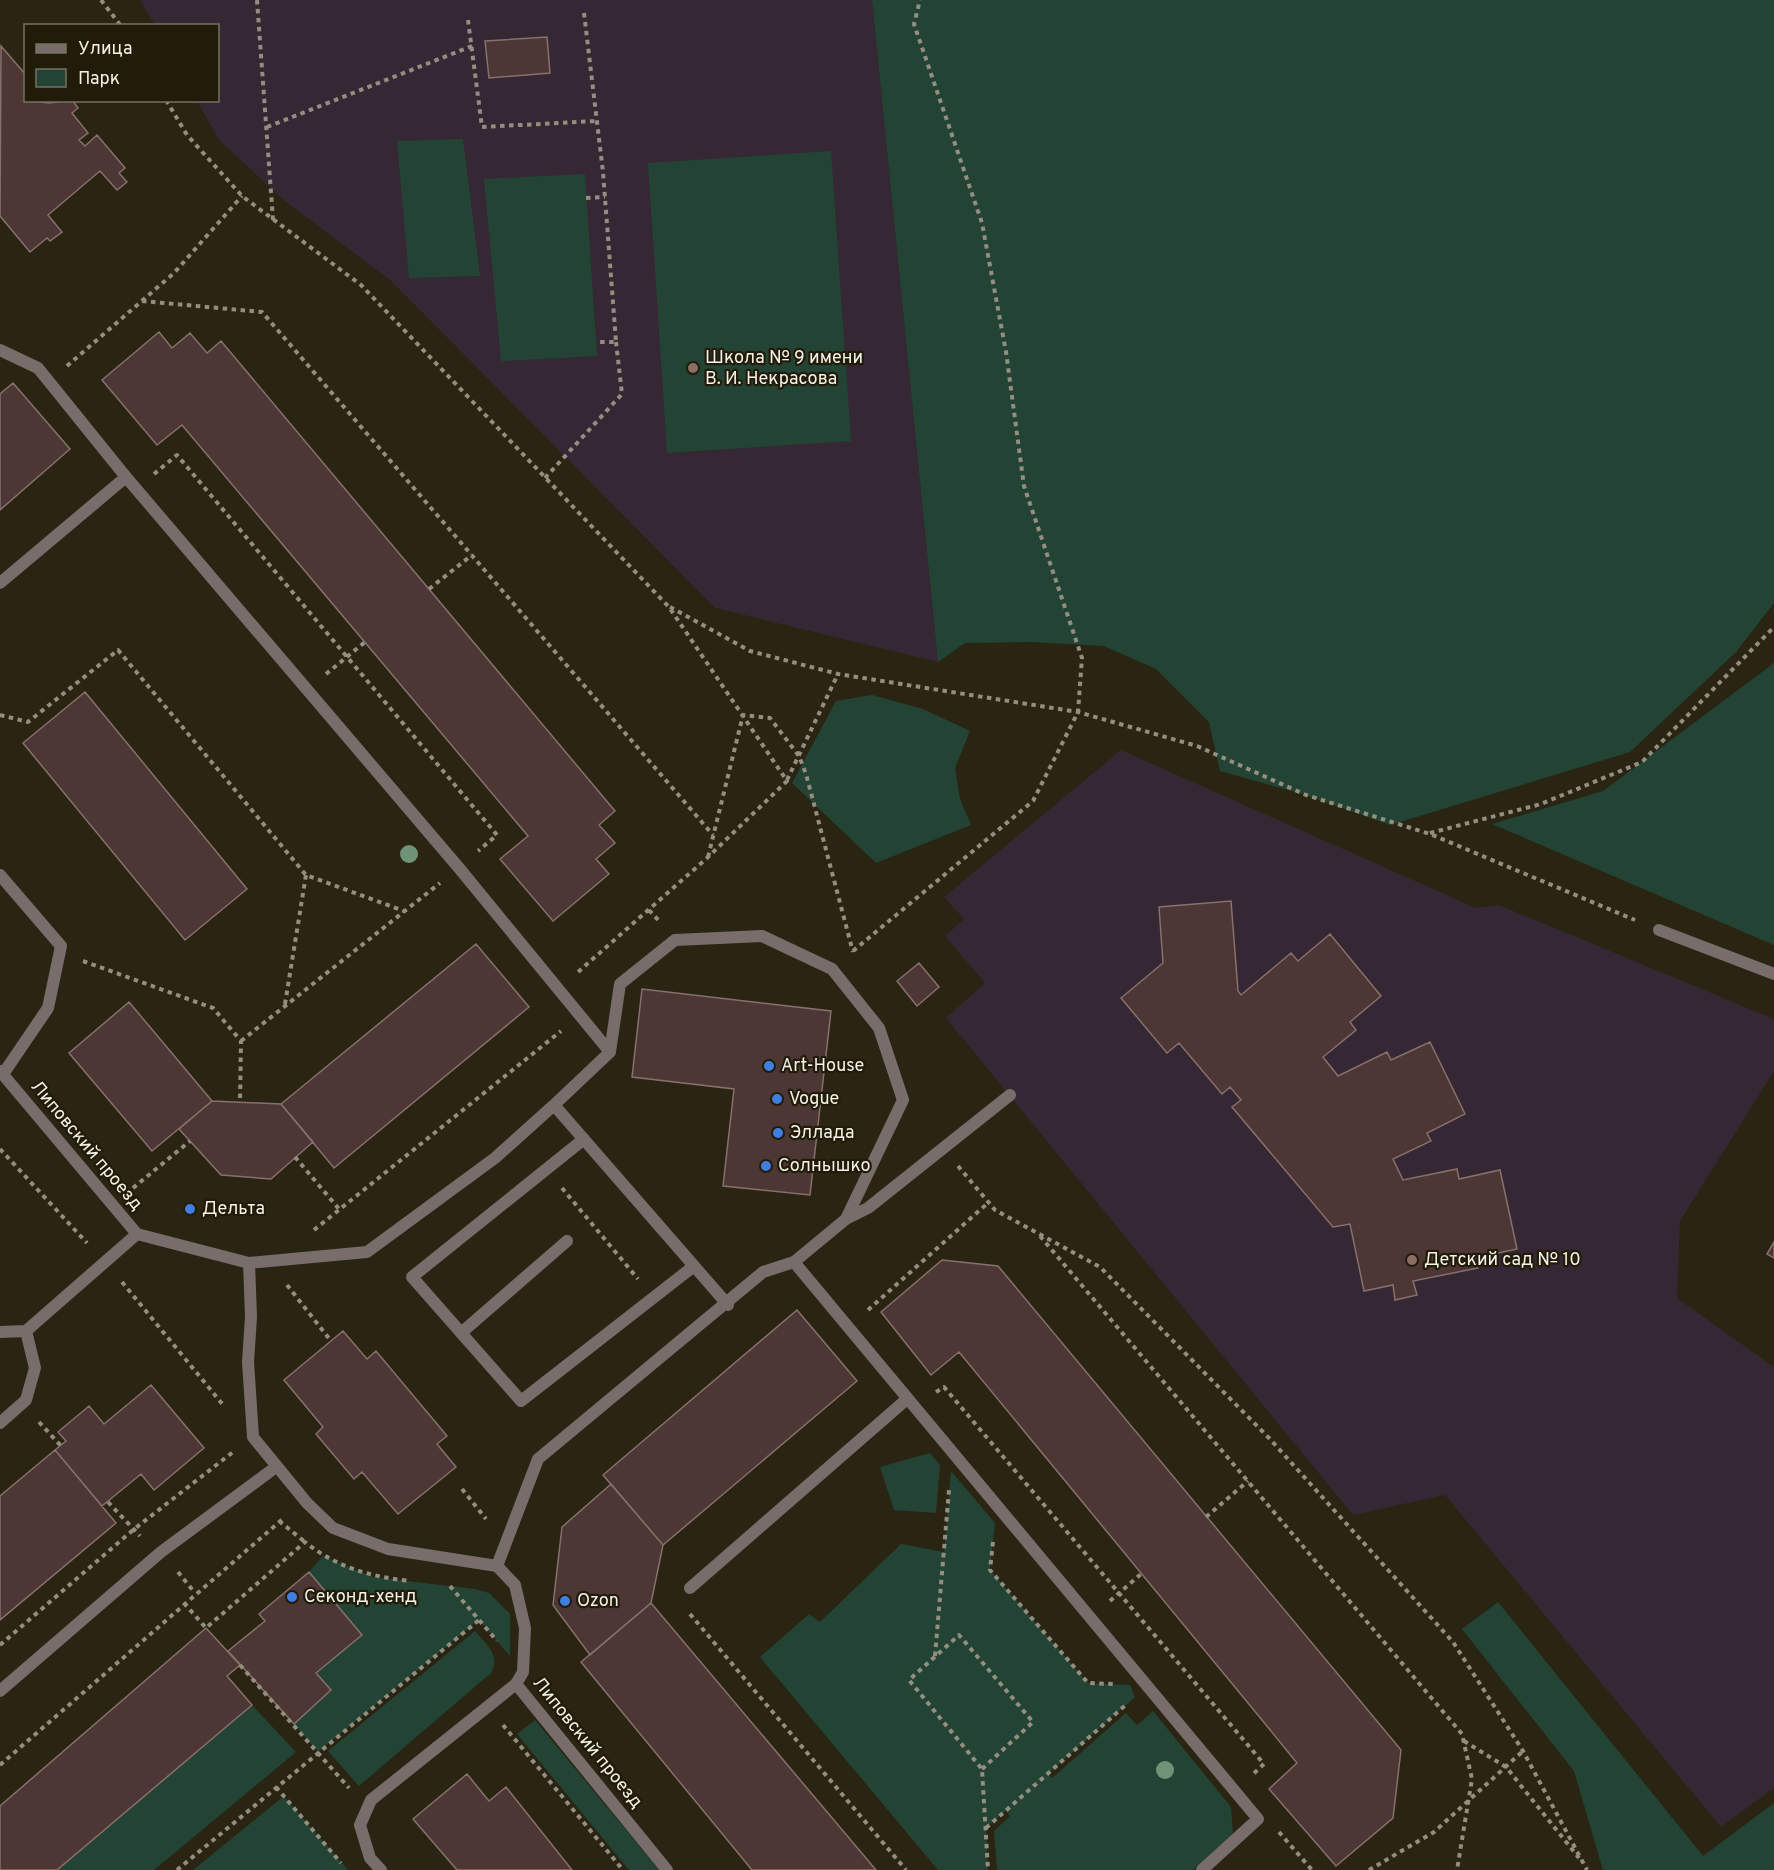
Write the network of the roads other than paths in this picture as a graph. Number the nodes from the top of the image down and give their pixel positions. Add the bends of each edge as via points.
1 (1, 346) edge
2 (126, 477) junction
3 (0, 583) edge
4 (0, 874) edge
5 (1659, 930) road end
6 (1774, 974) edge
7 (610, 1052) junction
8 (1, 1073) edge
9 (1010, 1095) dead end
10 (554, 1105) junction
11 (584, 1139) junction
12 (846, 1219) junction
13 (137, 1234) junction
14 (567, 1241) dead end
15 (794, 1262) junction
16 (249, 1263) junction
17 (694, 1266) junction
18 (728, 1305) junction
19 (26, 1331) junction
20 (0, 1332) edge
21 (461, 1333) junction
22 (907, 1399) junction
23 (0, 1423) edge
24 (276, 1467) junction
25 (497, 1566) junction
26 (690, 1588) road end
27 (516, 1683) junction
28 (0, 1691) edge
29 (381, 1870) edge
30 (667, 1870) edge
31 (1202, 1870) edge

1 - 2 street via 38,368
2 - 3 street
2 - 7 street
4 - 8 street via 61,946 48,1008
5 - 6 street
7 - 10 street, Липовский проезд
7 - 12 street via 620,984 675,940 762,936 831,969 879,1028 903,1100
8 - 13 street, Липовский проезд
9 - 12 street via 868,1208
10 - 11 street
10 - 16 street, Липовский проезд via 495,1158 367,1252
11 - 17 street
11 - 21 street via 412,1277
12 - 15 street
13 - 16 street, Липовский проезд
13 - 19 street
14 - 21 street
15 - 18 street via 763,1272
15 - 22 street
16 - 24 street via 248,1362 253,1437
17 - 18 street
17 - 21 street via 521,1401
18 - 25 street via 538,1460
19 - 20 street
19 - 23 street via 35,1368 26,1400
22 - 26 street
22 - 31 street via 1258,1819
24 - 25 street via 333,1528 388,1549
24 - 28 street via 161,1552
25 - 27 street, Липовский проезд via 515,1585 525,1628 523,1672
27 - 29 street via 371,1800 360,1825 370,1858
27 - 30 street, Липовский проезд

